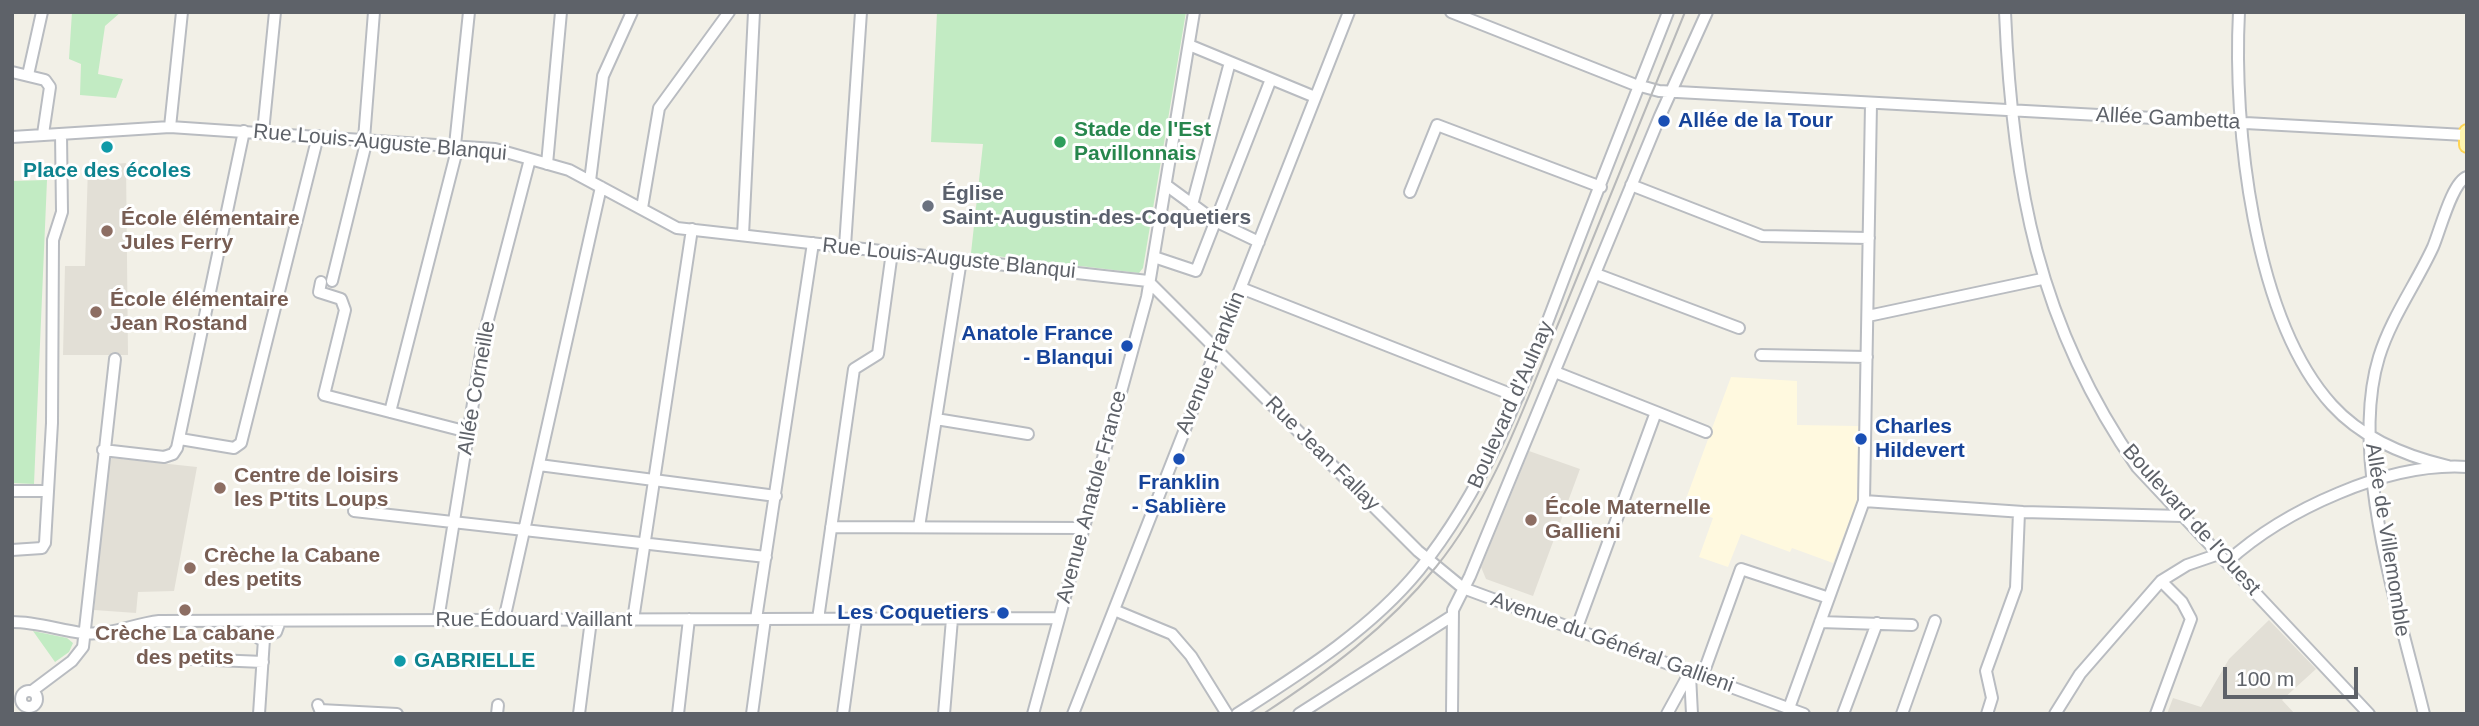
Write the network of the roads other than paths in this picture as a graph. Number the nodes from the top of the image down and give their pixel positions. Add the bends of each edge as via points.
1 (42, 12) edge
2 (182, 12) edge
3 (275, 12) edge
4 (374, 12) edge
5 (469, 12) edge
6 (561, 12) edge
7 (632, 12) edge
8 (729, 12) edge
9 (754, 12) edge
10 (861, 12) edge
11 (1194, 12) edge
12 (1349, 12) edge
13 (1451, 12) edge
14 (1668, 12) edge
15 (1707, 12) edge
16 (2005, 12) edge
17 (2239, 12) edge
18 (1189, 44) junction
19 (1230, 62) junction
20 (12, 72) edge
21 (28, 75) junction
22 (1271, 79) junction
23 (1640, 87) junction
24 (1670, 92) junction
25 (1315, 97) junction
26 (1871, 104) junction
27 (2011, 111) junction
28 (2242, 124) junction
29 (170, 127) junction
30 (244, 131) junction
31 (263, 132) junction
32 (43, 134) junction
33 (61, 134) junction
34 (318, 136) junction
35 (12, 137) edge
36 (2466, 137) edge
37 (365, 139) junction
38 (456, 146) junction
39 (530, 159) junction
40 (547, 164) junction
41 (2467, 177) edge
42 (590, 181) junction
43 (1166, 185) junction
44 (1631, 185) junction
45 (601, 187) junction
46 (1601, 187) junction
47 (1410, 192) dead end
48 (1192, 205) junction
49 (642, 208) junction
50 (1215, 221) junction
51 (692, 229) junction
52 (743, 235) junction
53 (1869, 238) junction
54 (813, 243) junction
55 (1259, 243) junction
56 (845, 246) junction
57 (892, 251) junction
58 (1154, 257) junction
59 (961, 260) junction
60 (1596, 274) junction
61 (2042, 279) junction
62 (1148, 281) junction
63 (1241, 288) junction
64 (1868, 316) junction
65 (1739, 328) dead end
66 (1217, 348) junction
67 (1761, 355) dead end
68 (1867, 357) junction
69 (115, 359) dead end
70 (1555, 372) junction
71 (1518, 397) junction
72 (390, 412) junction
73 (1656, 412) junction
74 (936, 419) junction
75 (468, 432) junction
76 (1706, 432) dead end
77 (1028, 434) dead end
78 (2370, 436) junction
79 (180, 439) junction
80 (103, 450) junction
81 (538, 465) junction
82 (2448, 466) junction
83 (2467, 467) edge
84 (654, 481) junction
85 (2374, 482) junction
86 (12, 491) edge
87 (48, 491) junction
88 (776, 496) junction
89 (1864, 501) junction
90 (354, 511) dead end
91 (2019, 512) junction
92 (2182, 516) junction
93 (453, 522) junction
94 (831, 527) junction
95 (919, 527) junction
96 (1082, 528) junction
97 (523, 530) junction
98 (644, 544) junction
99 (12, 550) edge
100 (766, 557) junction
101 (2223, 558) junction
102 (1427, 559) junction
103 (2161, 581) junction
104 (1464, 588) junction
105 (1829, 598) junction
106 (1114, 610) junction
107 (1452, 616) junction
108 (1059, 618) junction
109 (760, 619) junction
110 (818, 619) junction
111 (856, 619) junction
112 (952, 619) junction
113 (438, 620) junction
114 (504, 620) junction
115 (591, 620) junction
116 (632, 620) junction
117 (689, 620) junction
118 (247, 621) junction
119 (280, 621) junction
120 (1935, 621) dead end
121 (12, 622) edge
122 (1820, 622) junction
123 (1877, 623) junction
124 (1912, 625) dead end
125 (1576, 630) junction
126 (84, 633) junction
127 (264, 639) junction
128 (192, 659) dead end
129 (262, 662) junction
130 (1690, 672) junction
131 (1702, 677) junction
132 (32, 691) junction
133 (17, 703) edge
134 (318, 705) dead end
135 (1788, 708) junction
136 (33, 711) edge
137 (349, 713) edge
138 (259, 714) edge
139 (397, 714) edge
140 (579, 714) edge
141 (678, 714) edge
142 (752, 714) edge
143 (843, 714) edge
144 (944, 714) edge
145 (1033, 714) edge
146 (1073, 714) edge
147 (1227, 714) edge
148 (1237, 714) edge
149 (1299, 714) edge
150 (1452, 714) edge
151 (1667, 714) edge
152 (1692, 714) edge
153 (1804, 714) edge
154 (1843, 714) edge
155 (1902, 714) edge
156 (1987, 714) edge
157 (2055, 714) edge
158 (2156, 714) edge
159 (2369, 714) edge
160 (2424, 714) edge

1 - 21 street
2 - 29 street
3 - 31 street
4 - 37 street
5 - 38 street
6 - 40 street
7 - 42 street via 603,76
8 - 49 street via 669,90 654,118
9 - 52 street
10 - 56 street
11 - 18 street, Avenue Anatole France
12 - 25 street, Avenue Franklin
13 - 23 street
14 - 23 street, Boulevard d'Aulnay
15 - 24 street, Boulevard d'Aulnay
16 - 27 street, Boulevard de l'Ouest
17 - 28 street
18 - 19 street
18 - 43 street, Avenue Anatole France
19 - 22 street
19 - 48 street
20 - 21 street
21 - 32 street via 45,80 50,87
22 - 25 street
22 - 50 street
23 - 24 street
23 - 46 street, Boulevard d'Aulnay
24 - 26 street
24 - 44 street, Boulevard d'Aulnay
25 - 55 street, Avenue Franklin
26 - 27 street, Allée Gambetta
26 - 53 street
27 - 28 street, Allée Gambetta
27 - 61 street, Boulevard de l'Ouest
28 - 36 street, Allée Gambetta
28 - 78 street via 2258,230 2288,334 2313,382 2333,406
29 - 30 street, Rue Louis-Auguste Blanqui
29 - 33 street, Rue Louis-Auguste Blanqui
30 - 31 street, Rue Louis-Auguste Blanqui
30 - 79 street
31 - 34 street, Rue Louis-Auguste Blanqui
32 - 33 street, Rue Louis-Auguste Blanqui
32 - 35 street, Rue Louis-Auguste Blanqui
33 - 87 street via 62,212 53,240
34 - 37 street, Rue Louis-Auguste Blanqui
34 - 79 street via 241,443 234,448
37 - 38 street, Rue Louis-Auguste Blanqui
37 - 72 street via 326,282 319,292 341,299 345,310 324,395
38 - 39 street, Rue Louis-Auguste Blanqui via 495,149
38 - 72 street
39 - 40 street, Rue Louis-Auguste Blanqui
39 - 75 street, Allée Corneille via 484,335
40 - 42 street, Rue Louis-Auguste Blanqui
41 - 78 street, Allée de Villemomble via 2456,186 2432,249 2378,358
42 - 45 street, Rue Louis-Auguste Blanqui
43 - 48 street
43 - 58 street, Avenue Anatole France
44 - 53 street via 1762,236
44 - 60 street, Boulevard d'Aulnay
45 - 49 street, Rue Louis-Auguste Blanqui
45 - 81 street
46 - 47 street via 1437,125
46 - 71 street, Boulevard d'Aulnay
48 - 50 street
49 - 51 street, Rue Louis-Auguste Blanqui via 677,228
50 - 55 street
50 - 58 street via 1196,271
51 - 52 street, Rue Louis-Auguste Blanqui
51 - 84 street
52 - 54 street, Rue Louis-Auguste Blanqui
53 - 64 street
54 - 56 street, Rue Louis-Auguste Blanqui
54 - 88 street
55 - 63 street, Avenue Franklin
56 - 57 street, Rue Louis-Auguste Blanqui
57 - 59 street, Rue Louis-Auguste Blanqui
57 - 94 street via 878,354 854,369
58 - 62 street, Avenue Anatole France
59 - 62 street, Rue Louis-Auguste Blanqui
59 - 74 street
60 - 65 street
60 - 70 street, Boulevard d'Aulnay
61 - 64 street
61 - 92 street, Boulevard de l'Ouest via 2083,381 2108,425 2137,467
62 - 66 street, Rue Jean Fallay
62 - 96 street, Avenue Anatole France
63 - 66 street, Avenue Franklin
63 - 71 street
64 - 68 street
66 - 102 street, Rue Jean Fallay
66 - 106 street, Avenue Franklin
67 - 68 street
68 - 89 street
69 - 80 street
70 - 73 street
70 - 104 street, Boulevard d'Aulnay
71 - 102 street, Boulevard d'Aulnay via 1477,487
72 - 75 street
73 - 76 street
73 - 125 street
74 - 77 street
74 - 95 street
75 - 93 street, Allée Corneille
78 - 82 street
78 - 85 street, Allée de Villemomble
79 - 80 street via 173,454 164,457
80 - 126 street
81 - 84 street
81 - 97 street
82 - 83 street
82 - 85 street
84 - 88 street
84 - 98 street
85 - 101 street via 2283,520
85 - 160 street, Allée de Villemomble via 2395,604
86 - 87 street
87 - 99 street via 45,543 31,551
88 - 100 street
89 - 91 street
89 - 105 street
90 - 93 street
91 - 92 street
91 - 156 street via 2015,588 1986,671 1992,698
92 - 101 street, Boulevard de l'Ouest
93 - 97 street
93 - 113 street, Allée Corneille
94 - 95 street
94 - 110 street
95 - 96 street
96 - 108 street, Avenue Anatole France
97 - 98 street
97 - 114 street
98 - 100 street
98 - 116 street
100 - 109 street
101 - 103 street via 2187,565
101 - 159 street, Boulevard de l'Ouest
102 - 104 street, Avenue du Général Gallieni
102 - 148 street, Boulevard d'Aulnay via 1394,598 1331,652
103 - 157 street via 2080,674
103 - 158 street via 2191,619
104 - 107 street, Boulevard d'Aulnay
104 - 125 street, Avenue du Général Gallieni
105 - 122 street
105 - 131 street via 1741,569
106 - 146 street, Avenue Franklin
106 - 147 street via 1172,634
107 - 149 street
107 - 150 street
108 - 112 street, Rue Édouard Vaillant
108 - 145 street, Avenue Anatole France
109 - 110 street, Rue Édouard Vaillant
109 - 117 street, Rue Édouard Vaillant
109 - 142 street
110 - 111 street, Rue Édouard Vaillant
111 - 112 street, Rue Édouard Vaillant
111 - 143 street
112 - 144 street
113 - 114 street, Rue Édouard Vaillant
113 - 119 street, Rue Édouard Vaillant
114 - 115 street, Rue Édouard Vaillant
115 - 116 street, Rue Édouard Vaillant
115 - 140 street
116 - 117 street, Rue Édouard Vaillant
117 - 141 street
118 - 119 street, Rue Édouard Vaillant
118 - 126 street, Rue Édouard Vaillant via 159,621 116,633
118 - 127 street via 255,636
119 - 127 street via 276,632
120 - 155 street
121 - 126 street, Rue Édouard Vaillant via 43,623
122 - 123 street
122 - 135 street
123 - 124 street
123 - 154 street
125 - 130 street, Avenue du Général Gallieni
126 - 132 street via 78,655
127 - 129 street
128 - 129 street
129 - 138 street
130 - 131 street, Avenue du Général Gallieni
130 - 151 street
130 - 152 street
131 - 135 street, Avenue du Général Gallieni
132 - 133 street
132 - 136 street via 38,701
133 - 136 street
134 - 137 street via 320,710
135 - 153 street, Avenue du Général Gallieni
137 - 139 street

